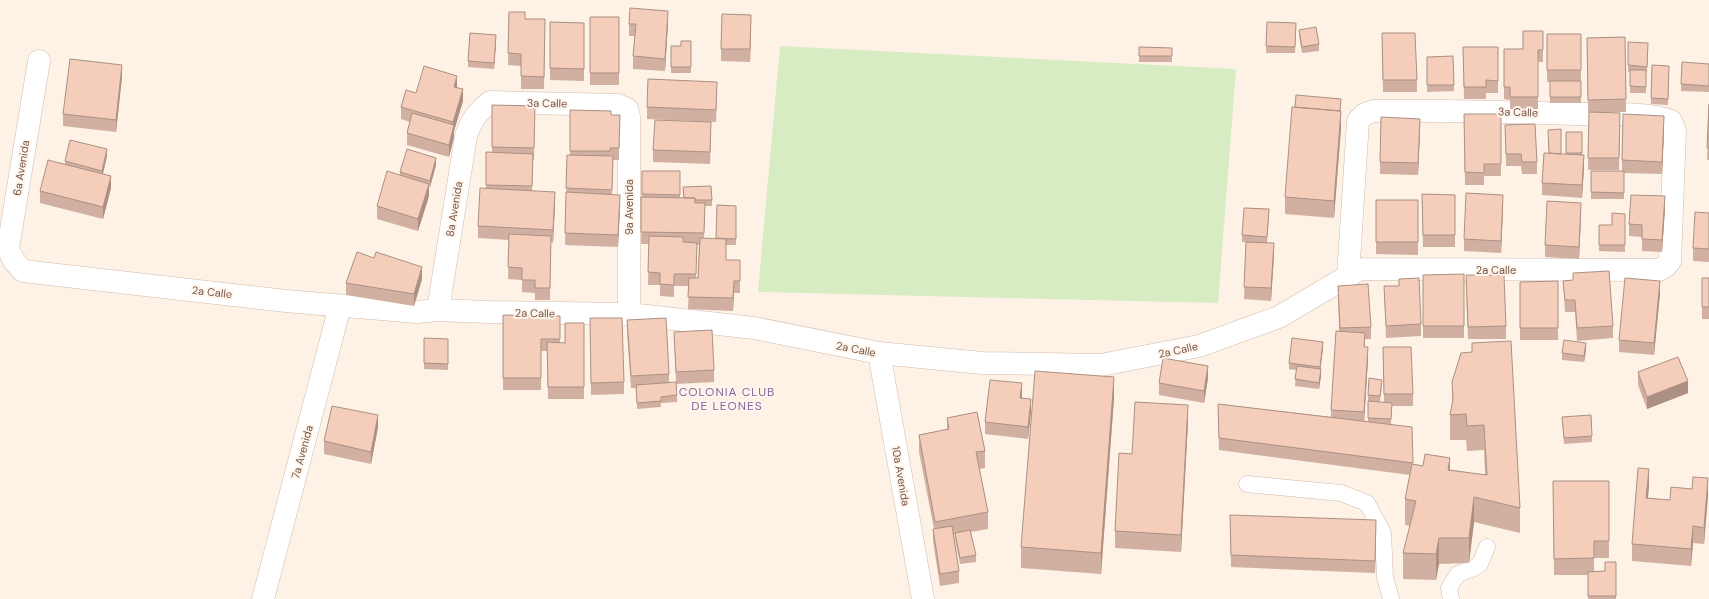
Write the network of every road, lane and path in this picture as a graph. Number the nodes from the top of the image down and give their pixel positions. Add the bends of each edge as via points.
1 (39, 61) dead end
2 (618, 105) joint
3 (479, 110) joint
4 (1670, 261) joint
5 (23, 271) joint
6 (1348, 277) junction
7 (340, 306) junction
8 (438, 310) junction
9 (629, 314) junction
10 (879, 353) junction
11 (1247, 484) dead end
12 (1486, 548) dead end
13 (263, 599) edge
14 (923, 599) edge
15 (1391, 599) edge
16 (1451, 599) edge

1 - 5 street, 6a Avenida via 8,248 14,261
2 - 3 street, 3a Calle via 490,102
2 - 9 street, 9a Avenida via 626,109 629,117
3 - 8 street, 8a Avenida via 466,136
4 - 6 street, 2a Calle via 1659,270 1360,269
4 - 6 street, 3a Calle via 1675,131 1672,121 1664,118 1622,115 1455,110 1373,111 1358,121
5 - 7 street, 2a Calle
6 - 10 street, 2a Calle via 1279,317 1199,346 1101,365 982,363
7 - 8 street, 2a Calle via 417,312
7 - 13 street, 7a Avenida
8 - 9 street, 2a Calle
9 - 10 street, 2a Calle via 754,328
10 - 14 street, 10a Avenida
11 - 15 lane via 1341,493 1367,503 1383,532 1385,577
12 - 16 lane via 1480,564 1458,574 1454,579 1449,588

